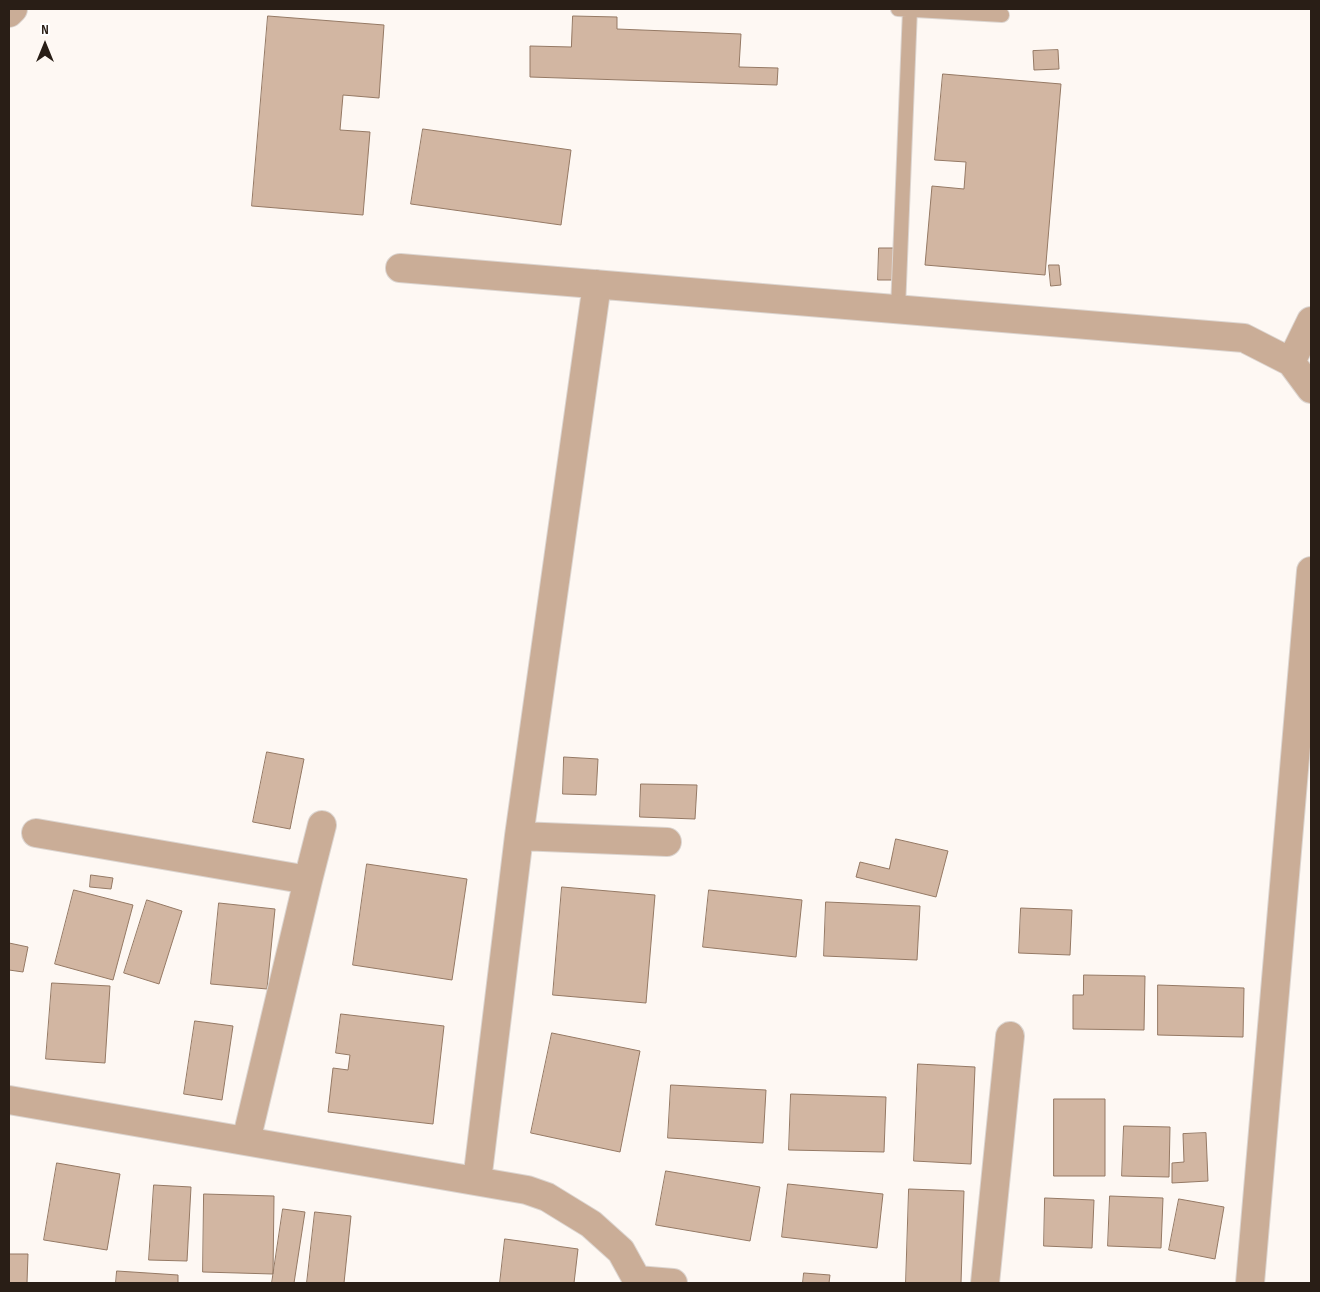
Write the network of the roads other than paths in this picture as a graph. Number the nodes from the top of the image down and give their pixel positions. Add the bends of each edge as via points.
1 (13, 9) edge
2 (904, 9) edge
3 (9, 13) edge
4 (1002, 15) dead end
5 (400, 268) dead end
6 (597, 284) junction
7 (898, 309) junction
8 (1311, 321) edge
9 (1292, 362) junction
10 (1311, 389) edge
11 (1311, 571) edge
12 (322, 825) dead end
13 (36, 833) dead end
14 (519, 836) junction
15 (667, 842) dead end
16 (308, 880) junction
17 (1010, 1036) dead end
18 (9, 1100) edge
19 (246, 1141) junction
20 (477, 1181) junction
21 (637, 1281) edge
22 (673, 1283) edge
23 (985, 1283) edge
24 (1250, 1283) edge

1 - 3 street
2 - 4 lane
2 - 7 lane
5 - 6 street
6 - 7 street
6 - 14 street
7 - 9 street via 1244,338
8 - 9 street
9 - 10 street
11 - 24 street
12 - 16 street
13 - 16 street
14 - 15 street
14 - 20 street
16 - 19 street
17 - 23 street
18 - 19 street
19 - 20 street
20 - 21 street via 547,1197 591,1224 621,1251
21 - 22 street

